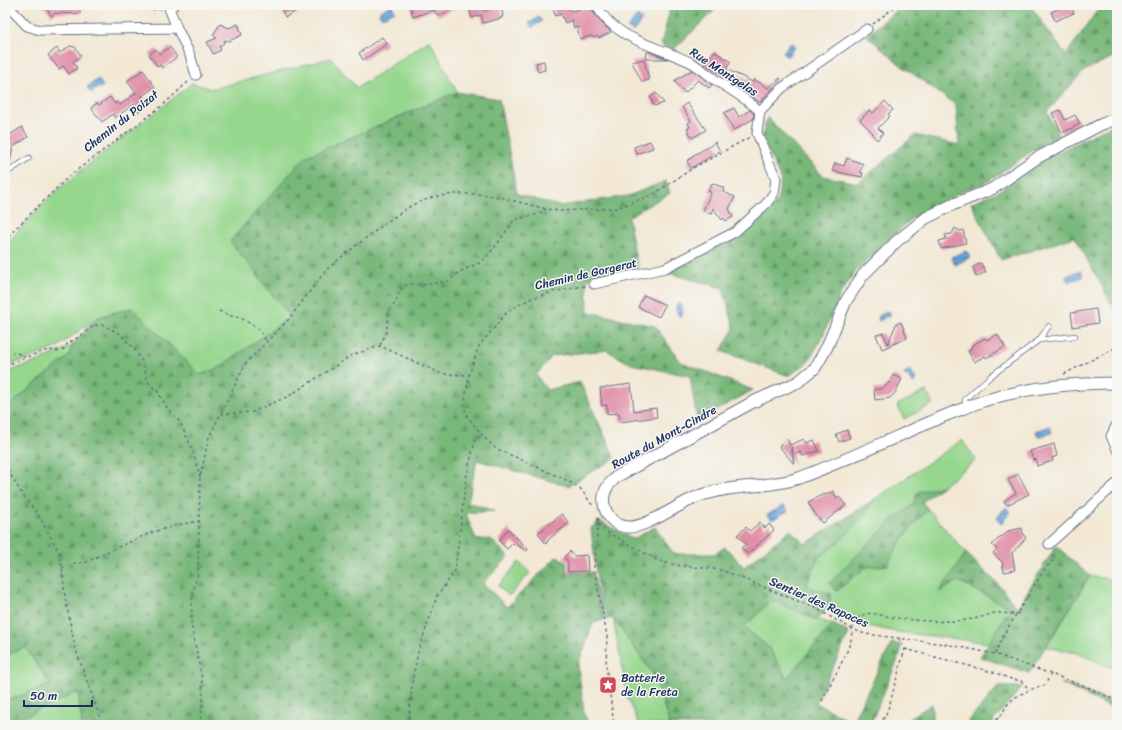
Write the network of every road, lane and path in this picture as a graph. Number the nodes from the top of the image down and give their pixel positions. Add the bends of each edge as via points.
1 (7, 5) edge
2 (143, 5) edge
3 (596, 5) edge
4 (897, 5) edge
5 (170, 6) edge
6 (177, 28) junction
7 (866, 29) joint
8 (196, 75) joint
9 (760, 111) junction
10 (1117, 118) edge
11 (757, 133) junction
12 (29, 158) dead end
13 (5, 174) edge
14 (546, 209) junction
15 (5, 241) edge
16 (594, 284) joint
17 (219, 311) dead end
18 (1049, 326) dead end
19 (1075, 336) dead end
20 (1039, 340) junction
21 (267, 342) junction
22 (380, 346) junction
23 (1117, 347) edge
24 (5, 354) edge
25 (26, 357) junction
26 (5, 366) edge
27 (469, 375) junction
28 (1061, 376) dead end
29 (1117, 383) edge
30 (965, 408) junction
31 (221, 414) junction
32 (1117, 424) edge
33 (482, 435) junction
34 (1117, 449) edge
35 (5, 465) edge
36 (200, 478) junction
37 (1117, 483) edge
38 (595, 510) dead end
39 (598, 516) dead end
40 (200, 521) junction
41 (598, 523) junction
42 (1049, 544) joint
43 (62, 568) junction
44 (1019, 613) junction
45 (852, 629) junction
46 (899, 639) junction
47 (905, 649) junction
48 (995, 654) junction
49 (1051, 674) junction
50 (1029, 689) junction
51 (822, 701) dead end
52 (1117, 701) edge
53 (103, 725) edge
54 (200, 725) edge
55 (408, 725) edge
56 (614, 725) edge
57 (880, 725) edge
58 (994, 725) edge

1 - 6 street via 26,26 40,30
2 - 5 path via 146,10
3 - 9 street, Rue Montgelas via 614,28 692,63 751,102
4 - 7 path
5 - 6 street
6 - 8 street
7 - 9 street via 782,88
8 - 15 path, Chemin du Poizat via 163,105 68,177
9 - 11 street
10 - 30 street, Route du Mont-Cindre via 1037,158 992,189 926,218 897,241 863,275 846,301 828,347 815,368 798,382 753,402 616,477 604,495 604,504 607,513 615,522 627,528 640,526 710,492 762,486 798,478
11 - 14 path via 693,168 654,194 617,208 558,211
11 - 16 street, Chemin de Gorgerat via 776,179 774,193 766,204 735,232 665,268
12 - 13 lane
14 - 21 path via 477,194 433,197 412,205 326,270 289,319
14 - 22 path via 538,214 514,220 481,262 461,271 448,282 404,286 389,312 386,333
16 - 27 path, Chemin de Gorgerat via 552,292 530,299 508,311 479,346
17 - 21 path via 241,318 259,329
18 - 20 lane
19 - 20 lane
20 - 30 lane via 965,399
21 - 31 path via 246,363
22 - 27 path via 442,374
22 - 31 path via 352,355 289,396 252,412
23 - 28 path
24 - 25 path via 17,353
25 - 26 path
25 - 36 path via 48,350 64,349 68,343 95,325 103,324 118,333 133,347 143,363 148,382 180,422 193,451
27 - 33 path, Chemin de Gorgerat via 464,406 467,416
29 - 30 street, Route du Mont-Cindre via 1074,383 1039,387
31 - 36 path via 209,437
32 - 34 street via 1111,436
33 - 38 path, Chemin de Gorgerat via 495,448 580,488
33 - 55 path via 475,440 466,479 455,572 437,596 418,652
35 - 43 path via 59,552
36 - 40 path
37 - 42 street
39 - 41 path
40 - 43 path via 150,533 87,562
40 - 54 path via 198,572 193,590 191,623 202,679
41 - 45 path, Sentier des Rapaces via 605,531 659,561 722,570 817,609
41 - 56 path via 594,568 607,636 606,665
42 - 44 path via 1054,552 1054,558
43 - 53 path via 75,648
44 - 45 path via 1015,615 1004,612 966,620 936,621 873,613 859,617
44 - 48 path via 1004,634
45 - 46 path, Sentier des Rapaces
45 - 51 path via 850,643
46 - 47 path
46 - 48 path, Sentier des Rapaces via 945,644
47 - 50 path via 1021,681
47 - 57 path via 893,697
48 - 49 path, Sentier des Rapaces
49 - 50 path via 1045,684
49 - 52 path, Sentier des Rapaces via 1087,686
50 - 58 path via 1009,703

